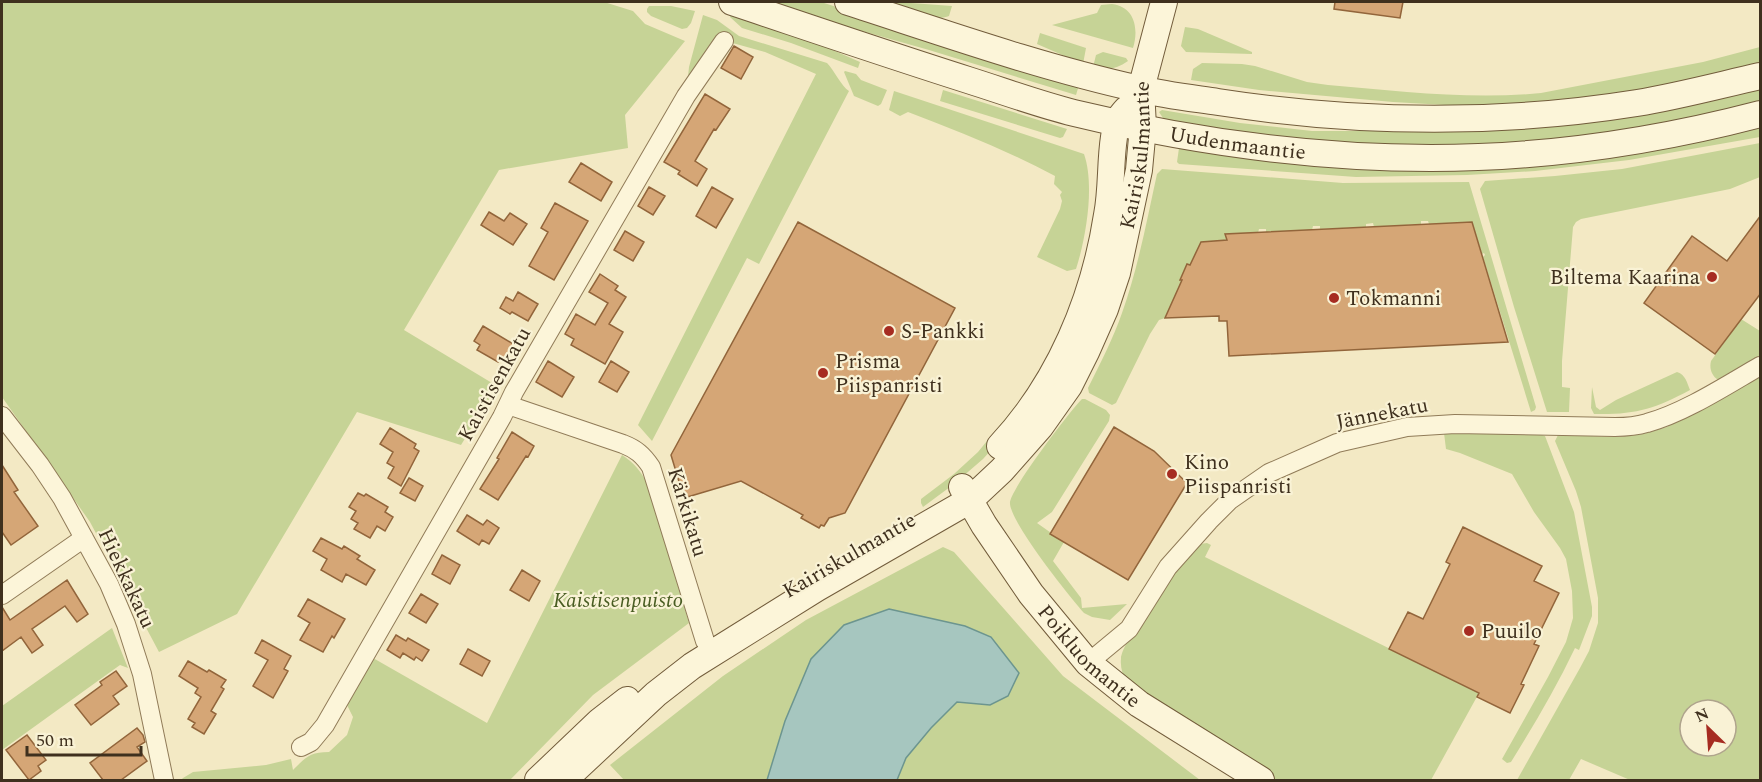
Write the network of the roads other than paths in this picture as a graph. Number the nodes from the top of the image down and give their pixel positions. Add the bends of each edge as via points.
1 (732, 2) edge
2 (848, 2) edge
3 (1164, 2) edge
4 (724, 41) dead end
5 (1761, 76) edge
6 (1141, 89) junction
7 (1761, 114) edge
8 (1117, 122) junction
9 (1143, 127) junction
10 (1761, 366) edge
11 (508, 405) junction
12 (2, 416) edge
13 (966, 493) junction
14 (84, 538) junction
15 (2, 595) edge
16 (708, 647) junction
17 (1088, 663) junction
18 (301, 747) dead end
19 (164, 780) edge
20 (538, 780) edge
21 (564, 780) edge
22 (1261, 780) edge

1 - 8 street, Uudenmaantie via 1066,111
2 - 6 street, Uudenmaantie via 1059,69
3 - 6 street
4 - 11 street, Kaistisenkatu via 686,96
5 - 6 street, Uudenmaantie via 1637,103 1436,118 1316,114
6 - 8 street, Kairiskulmantie
6 - 9 street, Kairiskulmantie
7 - 9 street, Uudenmaantie via 1645,140 1587,148 1432,158 1288,150
8 - 9 street, Uudenmaantie
8 - 13 street, Kairiskulmantie via 1108,214 1099,257 1068,344 1029,412
9 - 13 street, Kairiskulmantie via 1139,170 1117,273 1086,352 1069,386 1040,427 1002,470
10 - 17 street, Jännekatu via 1648,423 1615,427 1407,427 1337,443 1269,473 1230,500 1168,567 1129,629
11 - 16 street, Kärkikatu via 623,444 646,458
11 - 18 street, Kaistisenkatu via 324,725
12 - 14 street, Hiekkakatu via 51,481
13 - 16 street, Kairiskulmantie via 817,588
13 - 17 street, Poikluomantie via 1031,594
14 - 15 street
14 - 19 street, Hiekkakatu via 109,584 134,649
16 - 20 street, Kairiskulmantie via 686,654 600,721
16 - 21 street, Kairiskulmantie
17 - 22 street, Poikluomantie via 1138,704

